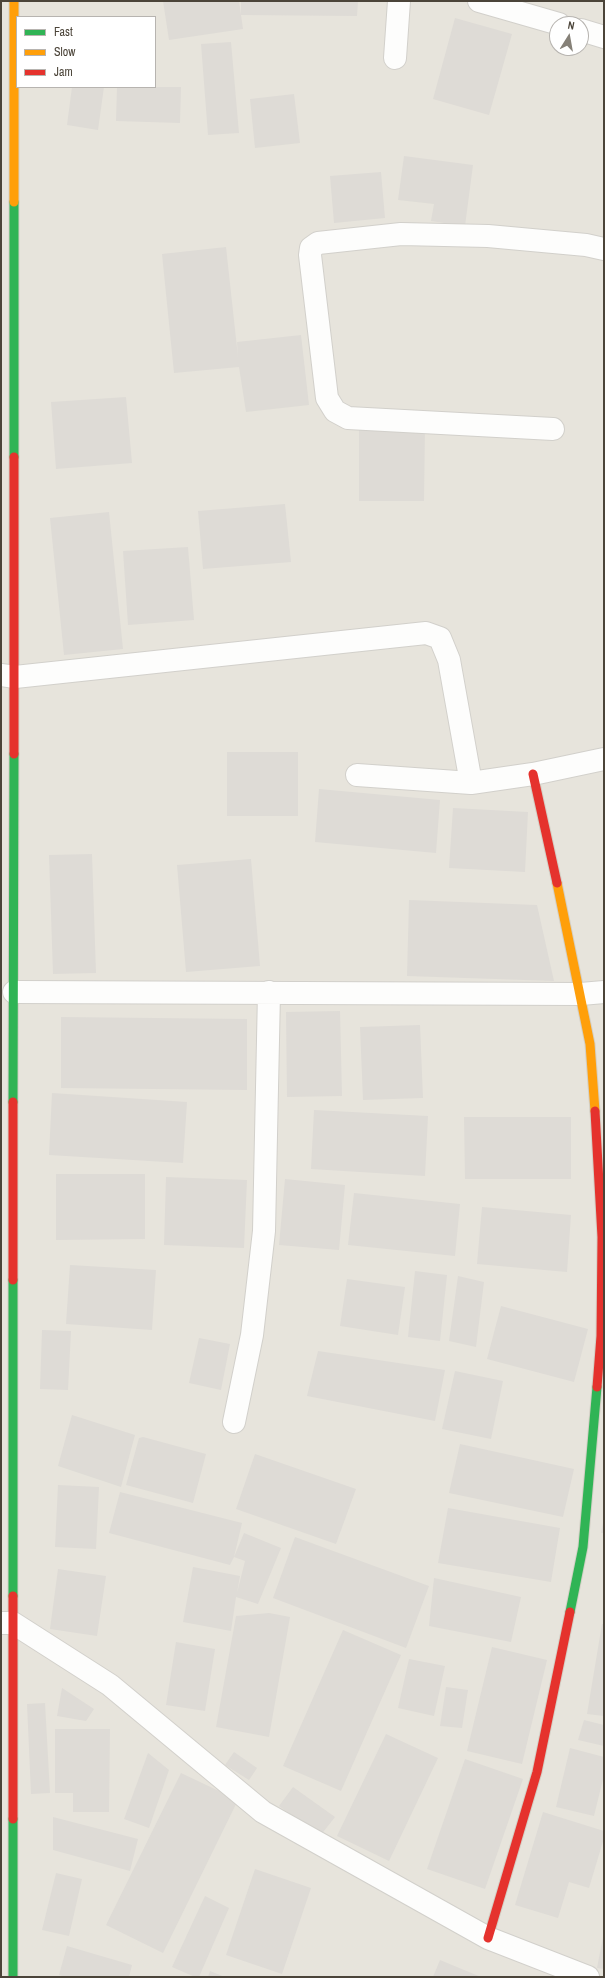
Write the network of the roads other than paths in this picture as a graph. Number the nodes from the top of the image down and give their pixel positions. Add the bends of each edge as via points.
1 (14, 1) edge
2 (399, 1) edge
3 (479, 1) edge
4 (549, 21) edge
5 (589, 32) edge
6 (604, 37) edge
7 (395, 58) dead end
8 (604, 249) edge
9 (553, 429) dead end
10 (8, 676) edge
11 (604, 759) edge
12 (533, 774) junction
13 (357, 775) dead end
14 (471, 783) junction
15 (14, 992) junction
16 (269, 992) junction
17 (604, 992) edge
18 (581, 994) junction
19 (234, 1422) dead end
20 (7, 1623) edge
21 (488, 1938) junction
22 (13, 1977) edge
23 (588, 1977) edge

1 - 10 street
2 - 7 street
3 - 4 street
5 - 6 street
8 - 9 street via 488,236 400,234 318,243 312,248 310,255 327,398 335,412 348,418
10 - 14 street via 426,634 440,638 448,660
10 - 15 street
11 - 12 street
12 - 14 street
12 - 18 street
13 - 14 street
15 - 16 street
15 - 20 street
16 - 18 street
16 - 19 street via 264,1231 252,1335
17 - 18 street
18 - 21 street via 590,1044 602,1237 601,1336 582,1547 537,1772
20 - 21 street via 110,1685 263,1812
20 - 22 street
21 - 23 street

